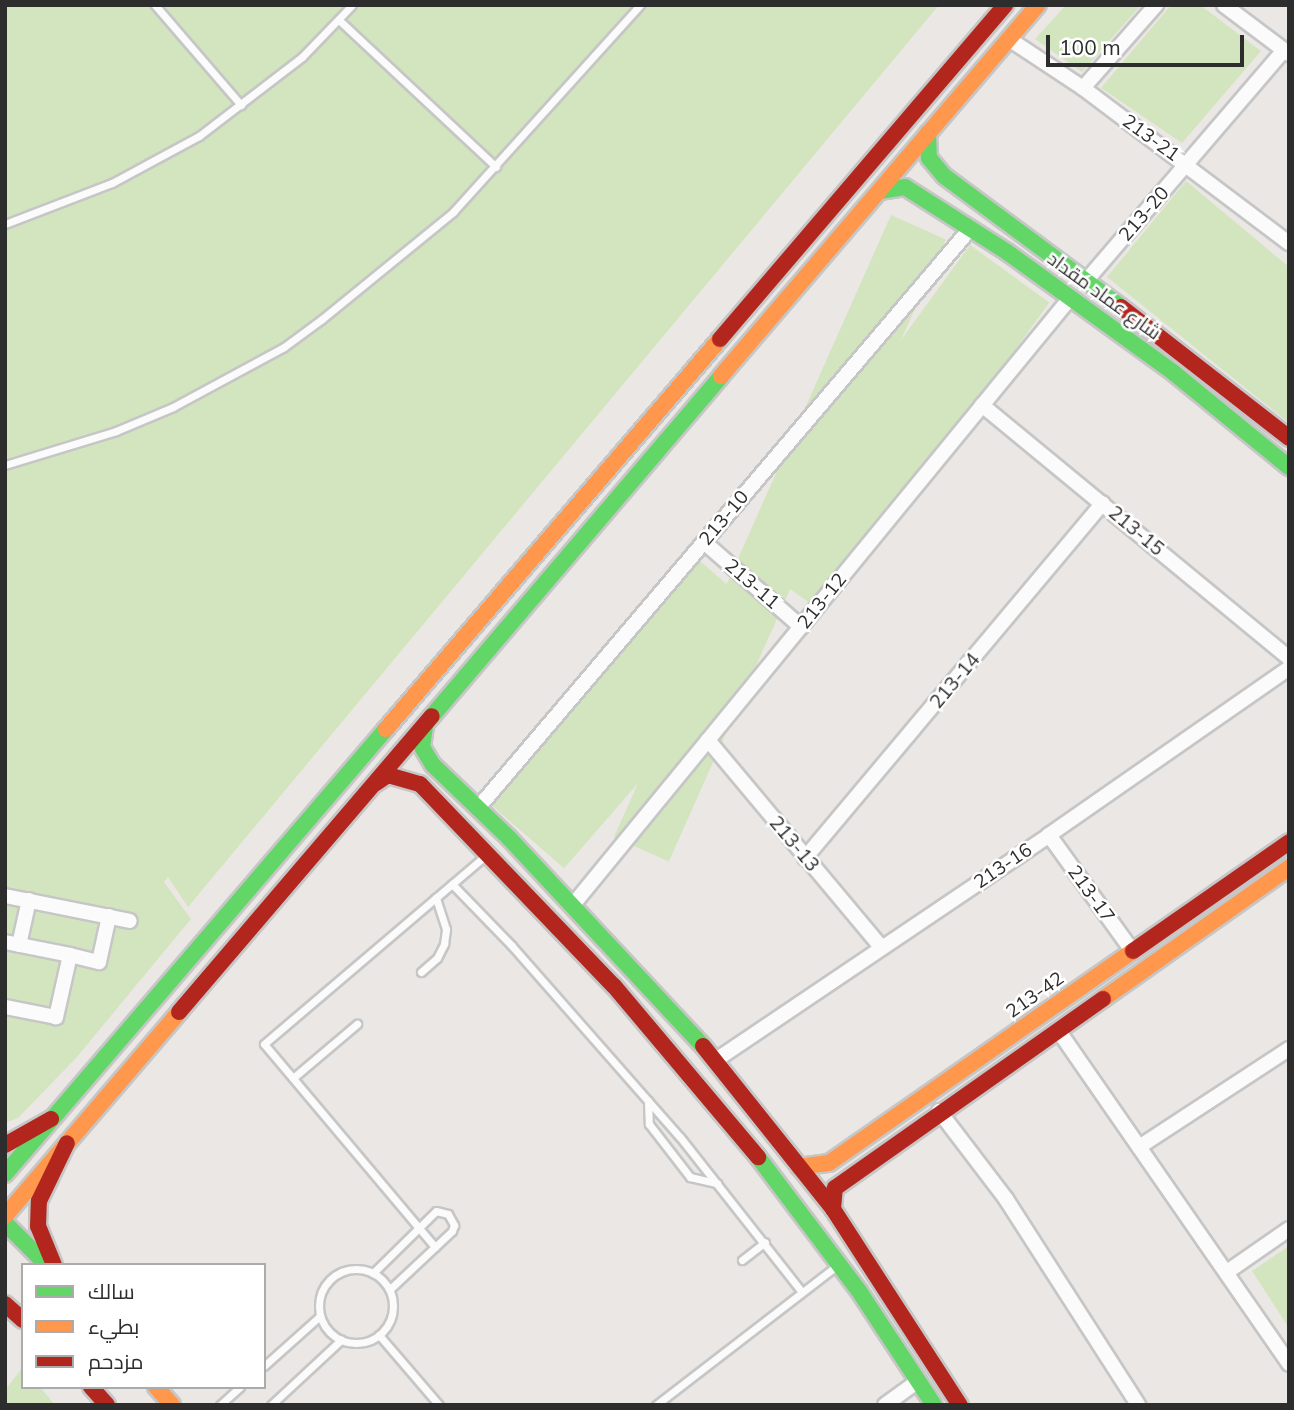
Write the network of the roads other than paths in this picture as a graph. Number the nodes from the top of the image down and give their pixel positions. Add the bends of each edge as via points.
1 (155, 5) edge
2 (352, 5) edge
3 (640, 5) edge
4 (1005, 5) edge
5 (1038, 5) edge
6 (1156, 5) edge
7 (1224, 5) edge
8 (339, 20) junction
9 (1009, 39) junction
10 (1286, 52) edge
11 (1083, 88) junction
12 (241, 105) junction
13 (928, 133) junction
14 (1186, 164) junction
15 (496, 167) junction
16 (880, 191) junction
17 (5, 224) edge
18 (971, 228) junction
19 (1289, 243) edge
20 (1086, 281) junction
21 (1071, 297) junction
22 (982, 405) junction
23 (1289, 438) edge
24 (5, 465) edge
25 (1289, 467) edge
26 (1103, 503) junction
27 (704, 542) junction
28 (801, 627) junction
29 (1289, 658) edge
30 (1289, 668) edge
31 (425, 726) junction
32 (708, 740) junction
33 (430, 761) junction
34 (414, 780) junction
35 (375, 784) junction
36 (478, 808) junction
37 (1049, 835) junction
38 (1289, 842) edge
39 (488, 854) junction
40 (805, 858) junction
41 (1289, 868) edge
42 (452, 884) junction
43 (5, 895) edge
44 (436, 898) junction
45 (29, 900) junction
46 (572, 906) junction
47 (109, 916) junction
48 (130, 921) dead end
49 (12, 943) edge
50 (881, 947) junction
51 (1133, 952) junction
52 (70, 955) junction
53 (421, 972) dead end
54 (650, 991) junction
55 (5, 1007) edge
56 (633, 1007) junction
57 (357, 1024) dead end
58 (1058, 1030) junction
59 (1289, 1049) edge
60 (716, 1060) junction
61 (293, 1078) junction
62 (648, 1100) junction
63 (939, 1111) junction
64 (51, 1119) junction
65 (67, 1143) junction
66 (5, 1145) edge
67 (1139, 1147) junction
68 (800, 1167) junction
69 (5, 1174) edge
70 (718, 1184) junction
71 (833, 1209) junction
72 (5, 1216) edge
73 (5, 1223) edge
74 (419, 1228) junction
75 (1289, 1229) edge
76 (765, 1242) junction
77 (435, 1247) junction
78 (742, 1260) dead end
79 (45, 1263) edge
80 (53, 1263) edge
81 (840, 1263) junction
82 (1227, 1272) junction
83 (373, 1273) junction
84 (390, 1289) junction
85 (802, 1292) junction
86 (5, 1304) edge
87 (320, 1316) junction
88 (21, 1319) edge
89 (379, 1335) junction
90 (341, 1340) junction
91 (266, 1364) edge
92 (1289, 1364) edge
93 (918, 1381) junction
94 (92, 1389) edge
95 (158, 1389) edge
96 (238, 1389) edge
97 (107, 1405) edge
98 (172, 1405) edge
99 (220, 1405) edge
100 (271, 1405) edge
101 (439, 1405) edge
102 (656, 1405) edge
103 (885, 1405) edge
104 (934, 1405) edge
105 (960, 1405) edge
106 (1138, 1405) edge

1 - 12 lane
2 - 8 lane
3 - 15 lane
4 - 64 main road
5 - 9 main road
6 - 11 street
7 - 10 street
8 - 12 lane via 302,57
8 - 15 lane
9 - 11 street, 213-21
9 - 13 main road
10 - 14 street, 213-20
11 - 14 street, 213-21
12 - 17 lane via 150,165
13 - 16 main road
13 - 20 main road, شارع عماد مقداد via 929,158 944,176
14 - 19 street, 213-21
14 - 20 street, 213-20
15 - 24 lane via 408,251 284,347 162,412
16 - 18 main road, شارع عماد مقداد via 905,187
16 - 31 main road
18 - 21 main road, شارع عماد مقداد
18 - 27 street, 213-10
20 - 23 main road, شارع عماد مقداد
21 - 22 street, 213-12
21 - 25 main road, شارع عماد مقداد via 1214,404
22 - 26 street, 213-15
22 - 28 street, 213-12
26 - 29 street, 213-15
26 - 40 street, 213-14
27 - 28 street, 213-11
27 - 36 street, 213-10
28 - 32 street, 213-12
30 - 37 street, 213-16
31 - 33 main road via 422,747
31 - 35 main road
32 - 40 street, 213-13
32 - 46 street, 213-12
33 - 34 main road via 417,762
33 - 36 main road
34 - 35 main road via 388,775
34 - 39 main road
35 - 65 main road
36 - 46 main road
37 - 50 street, 213-16
37 - 51 street, 213-17
38 - 51 main road, 213-42
39 - 42 lane
39 - 56 main road
40 - 50 street, 213-13
41 - 58 main road
42 - 44 lane
42 - 62 lane
43 - 45 street
44 - 53 lane via 446,929 444,944
44 - 61 lane via 264,1044
45 - 47 street
45 - 49 street
46 - 54 main road
47 - 48 street
47 - 52 street via 99,962
49 - 52 street
50 - 60 street, 213-16
51 - 68 main road, 213-42 via 829,1163
52 - 55 street via 56,1017
54 - 56 main road
54 - 60 main road
56 - 81 main road via 776,1178
57 - 61 lane
58 - 63 main road
58 - 67 street
59 - 67 street
60 - 68 main road
61 - 74 lane
62 - 70 lane
62 - 70 lane via 649,1124 690,1177
63 - 71 main road via 835,1188
63 - 106 street via 1006,1199
64 - 66 main road
64 - 69 main road
65 - 72 main road
65 - 80 main road via 39,1200 38,1226
67 - 82 street
68 - 71 main road
70 - 76 lane
71 - 105 main road
73 - 79 main road
74 - 77 lane
74 - 77 lane via 436,1211 448,1214 452,1231
74 - 83 lane
75 - 82 street
76 - 78 lane
76 - 85 lane
77 - 84 lane
81 - 85 lane
81 - 93 main road
82 - 92 street
83 - 84 lane
83 - 87 lane via 348,1269 330,1279 320,1296
84 - 89 lane via 391,1319
85 - 102 lane
86 - 88 main road
87 - 90 lane
87 - 91 lane
89 - 90 lane via 361,1343
89 - 101 lane
90 - 100 lane
93 - 103 street
93 - 104 main road
94 - 97 main road
95 - 98 main road
96 - 99 lane

